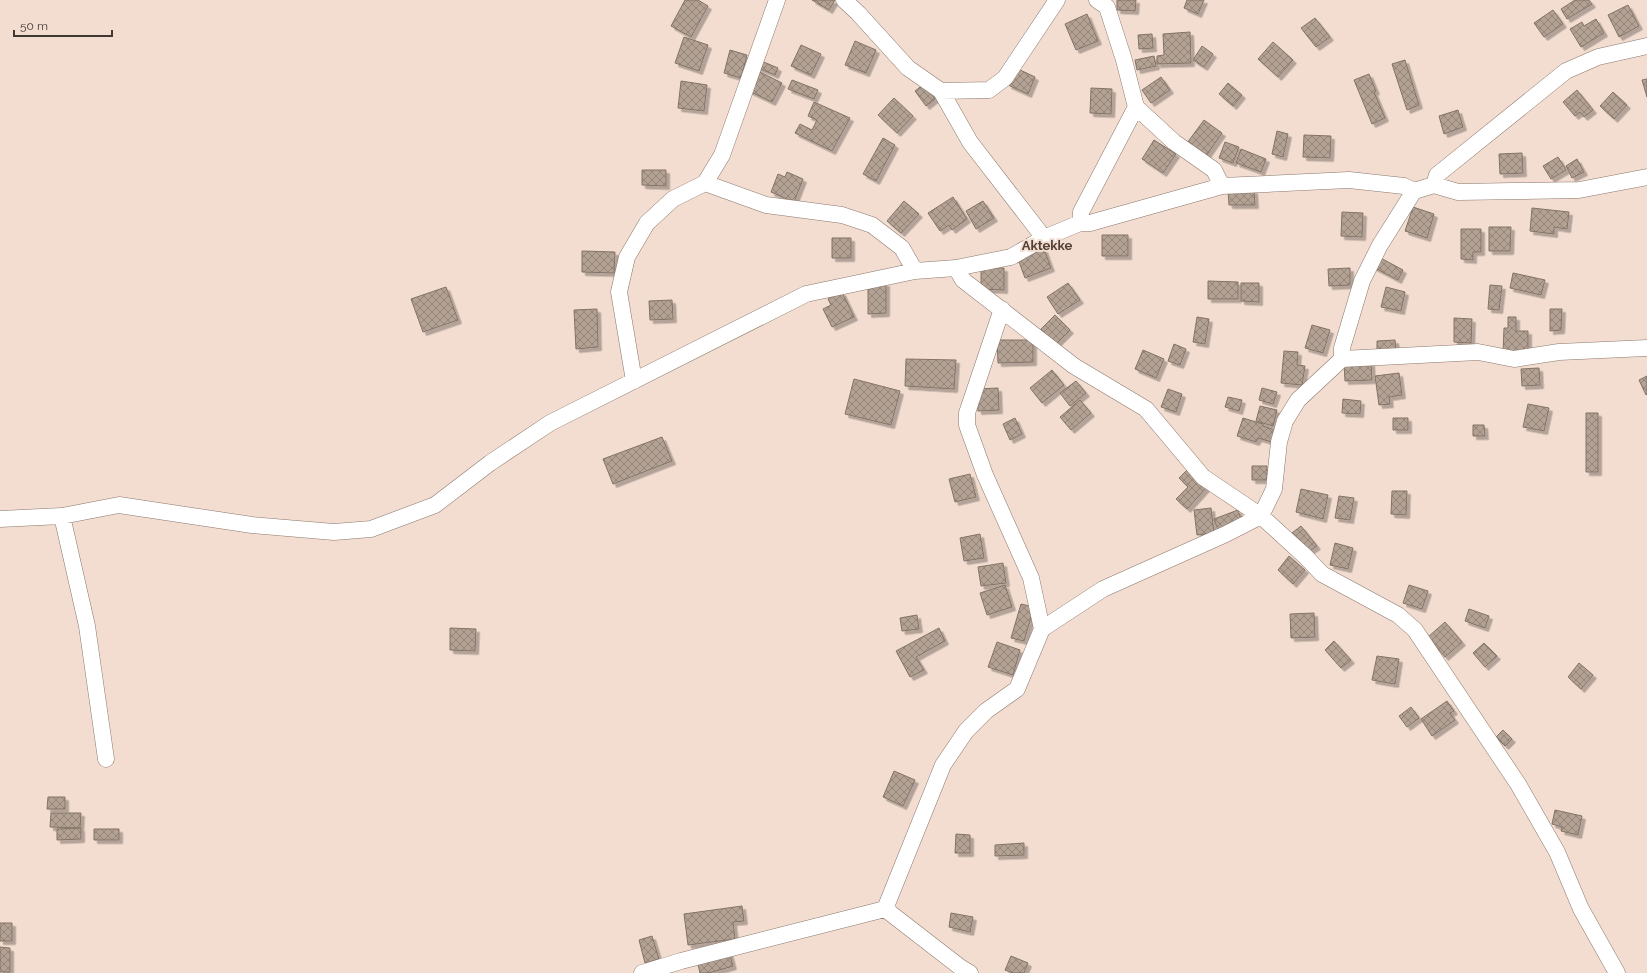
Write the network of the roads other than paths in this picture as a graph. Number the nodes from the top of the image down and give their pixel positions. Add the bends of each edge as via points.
1 (777, 0) edge
2 (844, 0) edge
3 (1057, 0) edge
4 (1104, 2) edge
5 (1647, 46) edge
6 (941, 91) junction
7 (1136, 107) junction
8 (1647, 177) edge
9 (705, 183) junction
10 (1434, 185) junction
11 (1222, 186) junction
12 (1414, 192) junction
13 (1080, 223) junction
14 (1044, 238) junction
15 (956, 268) junction
16 (915, 271) junction
17 (1002, 309) junction
18 (1647, 348) edge
19 (1342, 359) junction
20 (634, 381) junction
21 (62, 516) junction
22 (1261, 516) junction
23 (0, 519) edge
24 (1042, 629) junction
25 (106, 759) dead end
26 (885, 909) junction
27 (642, 973) edge
28 (970, 973) edge
29 (1617, 973) edge

1 - 9 street via 722,155
2 - 6 street via 908,68
3 - 6 street via 1005,78 989,90
4 - 7 street via 1124,60
5 - 10 street via 1598,57 1566,71 1437,175
6 - 14 street via 970,142
7 - 11 street via 1174,142 1214,170
7 - 13 street via 1081,212
8 - 10 street via 1579,190 1458,192
9 - 16 street via 766,205 842,216 872,225 902,248
9 - 20 street via 673,199 647,223 627,257 619,292
10 - 12 street
11 - 12 street via 1348,180 1404,186
11 - 13 street via 1090,223
12 - 19 street via 1380,245 1362,281 1342,348
13 - 14 street
14 - 15 street via 1011,257
15 - 16 street
15 - 17 street via 963,280
16 - 20 street via 806,294
17 - 22 street via 1074,366 1146,409 1203,477
17 - 24 street via 967,413 967,425 985,475 1031,578
18 - 19 street via 1559,352 1514,359 1478,352
19 - 22 street via 1298,400 1285,421 1278,442 1274,489
20 - 21 street via 550,423 490,463 435,505 371,529 334,532 252,525 119,505
21 - 23 street
21 - 25 street via 87,626
22 - 24 street via 1103,589
22 - 29 street via 1322,574 1398,615 1415,630 1518,784 1557,852 1581,909
24 - 26 street via 1017,689 986,711 966,731 943,765
26 - 27 street
26 - 28 street

